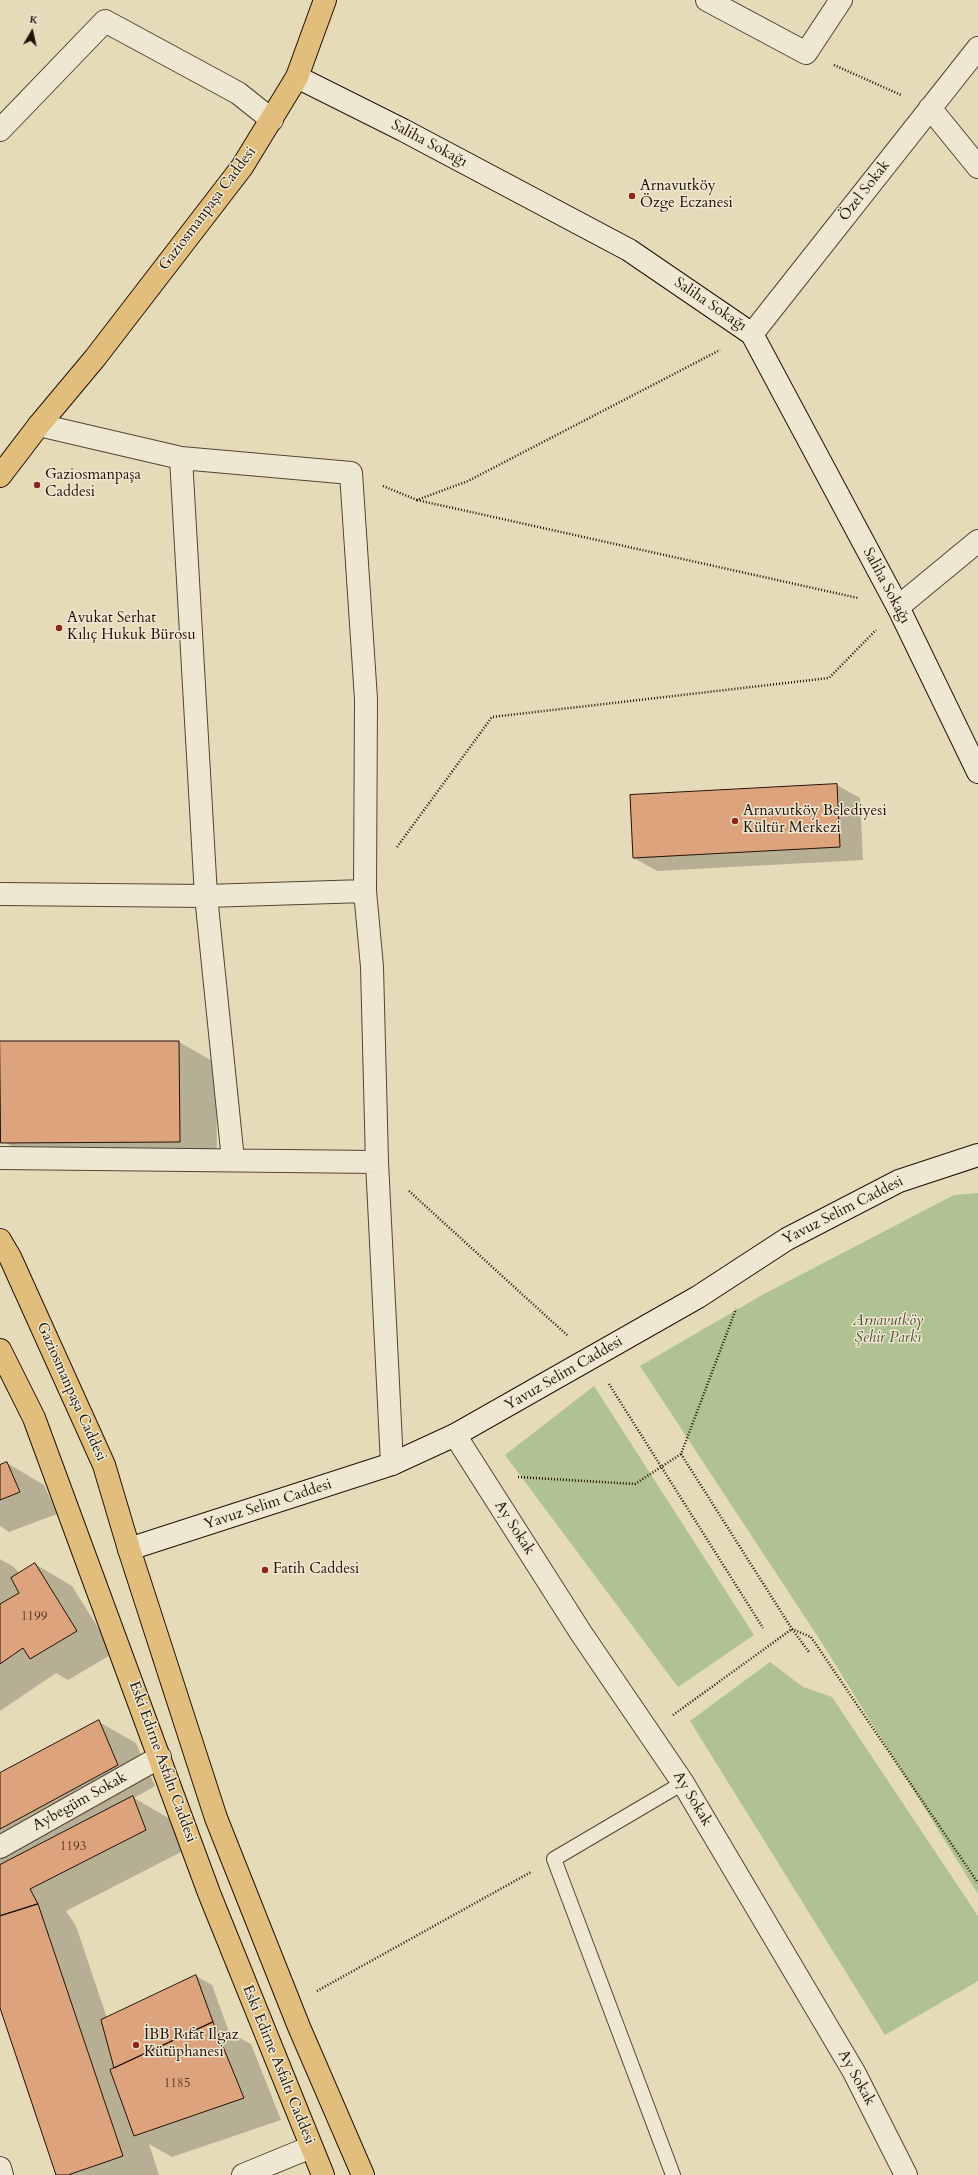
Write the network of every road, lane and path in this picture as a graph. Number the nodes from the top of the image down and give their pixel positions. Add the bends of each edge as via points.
1 (325, 0) edge
2 (707, 0) edge
3 (842, 0) edge
4 (978, 48) edge
5 (806, 53) junction
6 (297, 77) junction
7 (930, 108) junction
8 (272, 120) junction
9 (0, 130) edge
10 (978, 167) edge
11 (752, 334) junction
12 (39, 425) junction
13 (181, 458) junction
14 (351, 473) junction
15 (0, 476) edge
16 (417, 500) junction
17 (978, 541) edge
18 (898, 607) junction
19 (978, 772) edge
20 (393, 853) dead end
21 (365, 891) junction
22 (0, 894) edge
23 (206, 896) junction
24 (978, 1155) edge
25 (0, 1158) edge
26 (233, 1160) junction
27 (377, 1162) junction
28 (0, 1240) edge
29 (738, 1305) dead end
30 (0, 1350) edge
31 (593, 1358) junction
32 (455, 1435) junction
33 (681, 1454) junction
34 (392, 1464) junction
35 (662, 1467) junction
36 (480, 1475) junction
37 (128, 1549) junction
38 (763, 1628) dead end
39 (792, 1629) junction
40 (809, 1652) dead end
41 (649, 1733) junction
42 (160, 1757) junction
43 (683, 1783) junction
44 (0, 1847) edge
45 (554, 1859) junction
46 (978, 1883) edge
47 (291, 2006) junction
48 (311, 2147) junction
49 (0, 2168) edge
50 (2, 2175) edge
51 (243, 2175) edge
52 (323, 2175) edge
53 (363, 2175) edge
54 (673, 2175) edge
55 (906, 2175) edge

1 - 6 main road, Gaziosmanpaşa Caddesi
2 - 5 street
3 - 5 street
4 - 7 street, Özel Sokak
5 - 7 path
6 - 8 main road, Gaziosmanpaşa Caddesi
6 - 11 street, Saliha Sokağı via 629,250
7 - 10 street
7 - 11 street, Özel Sokak
8 - 9 street via 238,93 105,22
8 - 12 main road, Gaziosmanpaşa Caddesi via 242,168 95,358
11 - 16 path via 468,481
11 - 18 street, Saliha Sokağı
12 - 13 street
12 - 15 main road, Gaziosmanpaşa Caddesi
13 - 14 street
13 - 23 street
14 - 16 path
14 - 21 street via 366,699
16 - 18 path
17 - 18 street
18 - 19 street, Saliha Sokağı
18 - 20 path via 829,678 492,717
21 - 23 street
21 - 27 street via 372,967
22 - 23 street
23 - 26 street
24 - 31 street, Yavuz Selim Caddesi via 899,1181 787,1239 698,1297
25 - 26 street
26 - 27 street
27 - 31 path
27 - 34 street
28 - 37 main road, Gaziosmanpaşa Caddesi via 104,1465
29 - 33 path
30 - 42 main road, Eski Edirne Asfaltı Caddesi via 34,1418
31 - 32 street, Yavuz Selim Caddesi
31 - 35 path
32 - 34 street, Yavuz Selim Caddesi
32 - 36 street, Ay Sokak
33 - 35 path
33 - 39 path
34 - 37 street, Yavuz Selim Caddesi
35 - 36 path via 635,1484
35 - 38 path
36 - 41 street, Ay Sokak via 581,1634
37 - 47 main road, Eski Edirne Asfaltı Caddesi via 216,1818
39 - 40 path
39 - 41 path
39 - 46 path via 811,1637
41 - 43 street, Ay Sokak
42 - 44 street, Aybegüm Sokak
42 - 48 main road, Eski Edirne Asfaltı Caddesi via 209,1893
43 - 45 lane
43 - 55 street, Ay Sokak via 854,2072
45 - 47 path
45 - 54 lane
47 - 53 main road, Eski Edirne Asfaltı Caddesi
48 - 51 street
48 - 52 main road, Eski Edirne Asfaltı Caddesi
49 - 50 street

